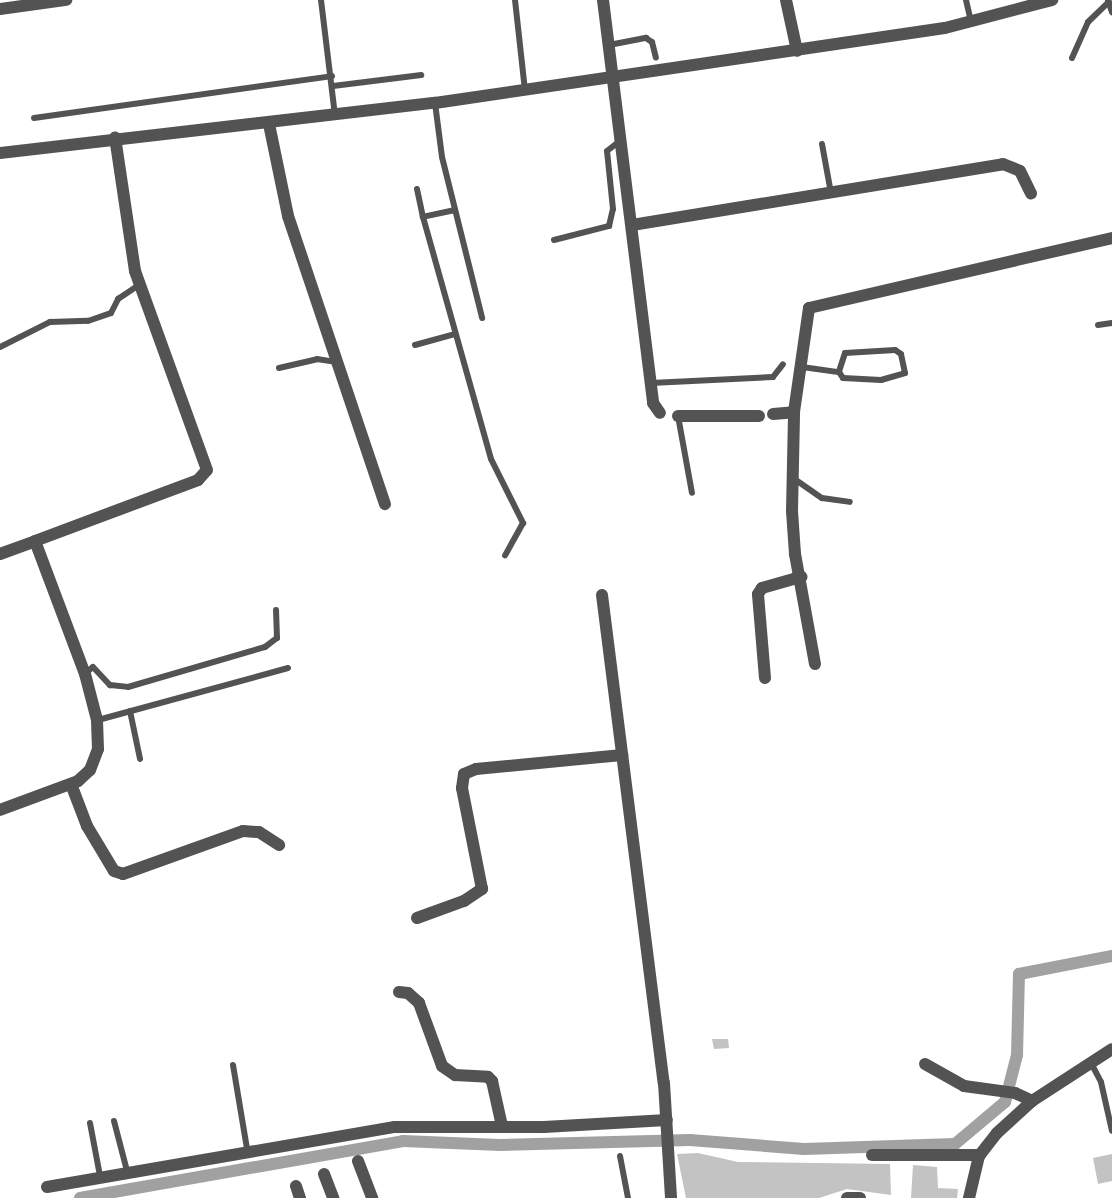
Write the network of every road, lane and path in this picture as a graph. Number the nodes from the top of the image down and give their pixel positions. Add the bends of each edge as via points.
1 (66, 0) edge
2 (321, 0) edge
3 (515, 0) edge
4 (603, 0) edge
5 (786, 0) edge
6 (966, 0) edge
7 (1001, 0) edge
8 (1052, 0) edge
9 (1108, 1) edge
10 (0, 9) edge
11 (1112, 12) edge
12 (1004, 14) junction
13 (971, 23) junction
14 (609, 45) junction
15 (797, 51) junction
16 (656, 58) dead end
17 (1072, 58) dead end
18 (421, 75) dead end
19 (332, 76) junction
20 (612, 76) junction
21 (333, 86) junction
22 (525, 90) junction
23 (435, 103) junction
24 (335, 117) junction
25 (34, 118) dead end
26 (270, 124) junction
27 (115, 137) junction
28 (621, 140) junction
29 (822, 144) dead end
30 (0, 153) edge
31 (417, 189) dead end
32 (831, 193) junction
33 (1031, 194) dead end
34 (455, 210) junction
35 (423, 218) junction
36 (632, 225) junction
37 (1112, 238) edge
38 (555, 240) dead end
39 (140, 284) junction
40 (482, 318) dead end
41 (1112, 323) edge
42 (1098, 325) dead end
43 (455, 334) junction
44 (415, 345) dead end
45 (0, 347) edge
46 (337, 362) junction
47 (783, 364) dead end
48 (802, 367) junction
49 (279, 368) dead end
50 (839, 372) junction
51 (651, 383) junction
52 (660, 412) dead end
53 (794, 412) junction
54 (773, 414) dead end
55 (678, 416) joint
56 (759, 416) dead end
57 (793, 478) junction
58 (692, 493) dead end
59 (850, 502) dead end
60 (385, 504) dead end
61 (34, 541) junction
62 (0, 554) edge
63 (505, 555) dead end
64 (801, 577) junction
65 (602, 595) dead end
66 (276, 610) dead end
67 (815, 664) dead end
68 (288, 668) dead end
69 (85, 674) junction
70 (765, 678) dead end
71 (130, 711) junction
72 (97, 720) junction
73 (622, 755) junction
74 (140, 759) dead end
75 (71, 784) junction
76 (0, 810) edge
77 (279, 845) dead end
78 (417, 918) dead end
79 (399, 992) dead end
80 (1112, 1049) edge
81 (1091, 1063) junction
82 (925, 1064) dead end
83 (233, 1065) dead end
84 (1032, 1101) junction
85 (114, 1121) dead end
86 (90, 1123) dead end
87 (667, 1123) junction
88 (502, 1126) junction
89 (1112, 1131) edge
90 (247, 1149) junction
91 (872, 1155) dead end
92 (980, 1155) junction
93 (620, 1156) dead end
94 (358, 1161) dead end
95 (127, 1171) junction
96 (324, 1174) dead end
97 (100, 1176) junction
98 (47, 1187) dead end
99 (334, 1198) edge
100 (372, 1198) edge
101 (628, 1198) edge
102 (671, 1198) edge
103 (847, 1198) edge
104 (860, 1198) edge
105 (969, 1198) edge

1 - 10 street
2 - 19 lane
3 - 22 lane
4 - 14 street
5 - 15 street
6 - 13 lane
7 - 12 lane
8 - 12 street
9 - 11 lane
9 - 17 lane via 1088,22
12 - 13 street
13 - 15 street
14 - 16 lane via 646,38
14 - 20 street
15 - 20 street
18 - 21 lane
19 - 21 lane
19 - 25 lane
20 - 22 street
20 - 28 street
21 - 24 lane
22 - 23 street
23 - 24 street
23 - 34 lane
24 - 26 street
26 - 27 street
26 - 46 street via 288,216
27 - 30 street
27 - 39 street via 129,247
28 - 36 street
28 - 38 lane via 607,151 613,209 609,226
29 - 32 lane
31 - 35 lane
32 - 33 street via 1003,164 1020,171
32 - 36 street
34 - 35 lane
34 - 40 lane
35 - 43 lane
36 - 51 street
37 - 48 street via 812,304
39 - 45 lane via 118,299 111,313 88,321 50,323
39 - 61 street via 207,470 198,480
41 - 42 lane
43 - 44 lane
43 - 63 lane via 491,459 523,523
46 - 49 lane via 317,359
46 - 60 street
47 - 51 lane via 774,377
48 - 50 lane
48 - 53 street
50 - 50 lane via 845,353 895,350 901,354 905,373 881,380 843,378
51 - 52 street via 653,403
53 - 54 street
53 - 57 street
55 - 56 street
55 - 58 lane
57 - 59 lane via 822,498
57 - 64 street via 794,554
61 - 62 street
61 - 69 street
64 - 67 street
64 - 70 street via 762,588 758,594
65 - 73 street
66 - 69 lane via 277,638 265,647 128,687 110,685 93,667
68 - 71 lane
69 - 72 street
71 - 72 lane
71 - 74 lane
72 - 75 street via 98,749 90,770
73 - 78 street via 475,769 464,774 462,788 482,889 464,901
73 - 87 street
75 - 76 street
75 - 77 street via 87,825 114,871 124,874 243,831 259,832
79 - 88 street via 419,1003 442,1066 455,1075 488,1077 492,1082
80 - 81 street
81 - 84 street
81 - 89 lane via 1101,1082
82 - 84 street via 964,1086 1009,1092
83 - 90 lane
84 - 92 street
85 - 95 lane
86 - 97 lane
87 - 88 street
87 - 102 street
88 - 90 street via 395,1127
90 - 95 street
91 - 92 street
92 - 105 street
93 - 101 lane
94 - 100 street
95 - 97 street
96 - 99 street
97 - 98 street
103 - 104 street

